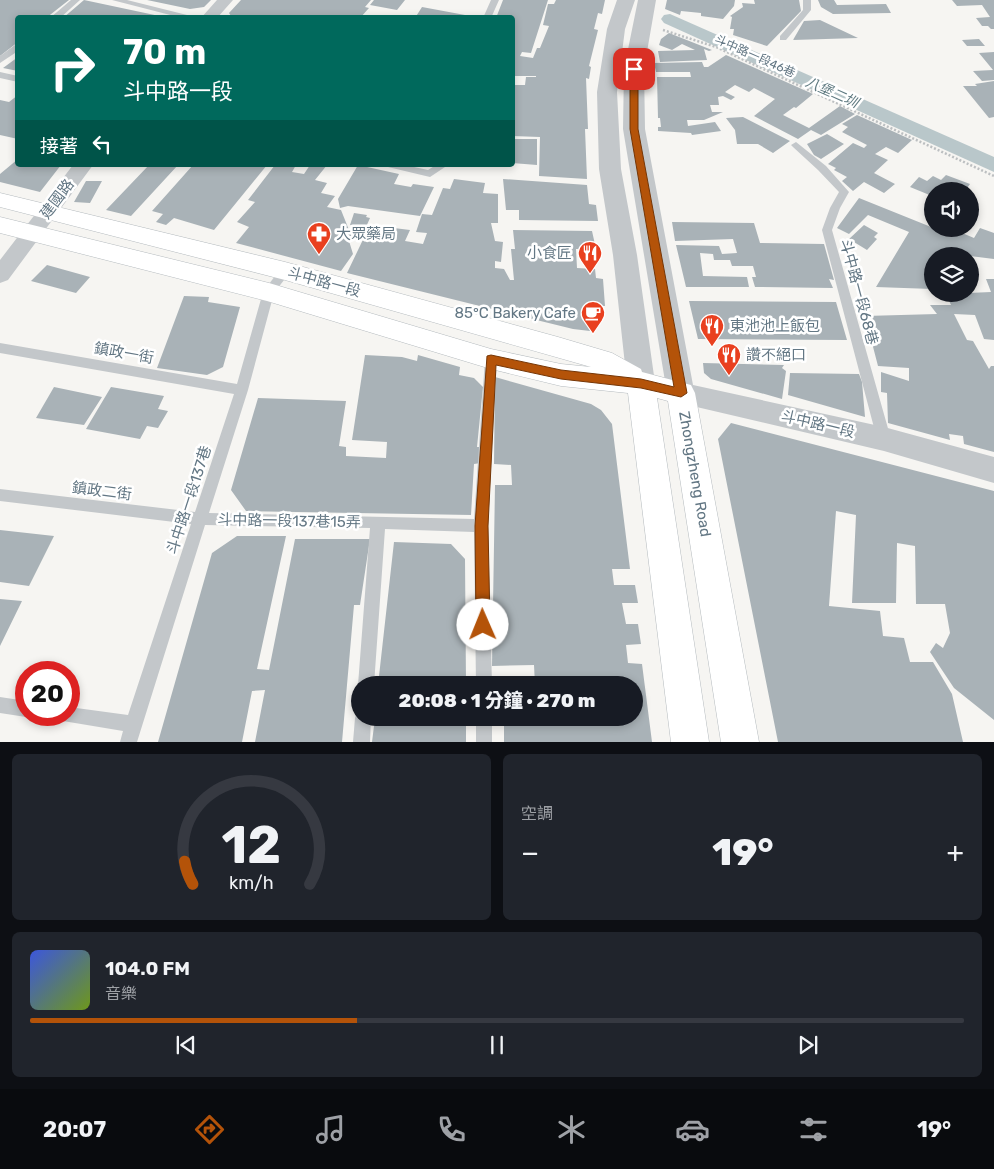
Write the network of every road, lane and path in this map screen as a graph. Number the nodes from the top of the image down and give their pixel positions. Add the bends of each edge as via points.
1 (76, 0) edge
2 (116, 0) edge
3 (225, 0) edge
4 (495, 0) edge
5 (626, 0) edge
6 (647, 0) edge
7 (807, 0) edge
8 (58, 15) edge
9 (182, 15) edge
10 (211, 15) edge
11 (488, 15) edge
12 (642, 23) junction
13 (783, 38) dead end
14 (15, 48) edge
15 (0, 60) edge
16 (0, 74) edge
17 (15, 78) edge
18 (796, 145) dead end
19 (82, 167) edge
20 (400, 167) edge
21 (440, 167) edge
22 (994, 176) edge
23 (0, 200) edge
24 (48, 212) junction
25 (0, 225) edge
26 (30, 233) junction
27 (285, 272) junction
28 (0, 275) edge
29 (269, 292) junction
30 (0, 348) edge
31 (491, 359) junction
32 (641, 383) junction
33 (242, 390) junction
34 (681, 393) junction
35 (884, 439) junction
36 (994, 470) edge
37 (0, 495) edge
38 (199, 519) junction
39 (378, 522) junction
40 (481, 526) junction
41 (367, 676) edge
42 (484, 676) edge
43 (0, 705) edge
44 (15, 707) edge
45 (80, 717) edge
46 (134, 724) junction
47 (362, 726) edge
48 (484, 726) edge
49 (128, 742) edge
50 (361, 742) edge
51 (484, 742) edge
52 (690, 742) edge
53 (740, 742) edge

1 - 8 lane
2 - 9 lane
3 - 10 street
4 - 11 lane
5 - 32 street via 616,30 607,92 610,168
6 - 12 street, Zhongzheng Road
7 - 13 lane via 807,10
12 - 22 path, 斗中路一段46巷 via 716,47
12 - 34 street, Zhongzheng Road via 634,69 634,129
14 - 15 lane
16 - 17 lane
18 - 35 lane, 斗中路一段68巷 via 844,192 827,230
19 - 24 street, 建國路
20 - 21 lane via 430,174
23 - 24 main road, 斗中路一段
24 - 26 street, 建國路
24 - 27 main road, 斗中路一段
25 - 26 main road, 斗中路一段
26 - 28 street, 建國路
26 - 29 main road, 斗中路一段
27 - 29 lane, 斗中路一段137巷
27 - 32 main road, 斗中路一段 via 602,360
29 - 31 main road, 斗中路一段
29 - 33 lane, 斗中路一段137巷
30 - 33 lane, 鎮政一街
31 - 32 main road, 斗中路一段 via 561,375
31 - 40 lane
32 - 34 main road, 斗中路一段
32 - 52 main road
33 - 38 lane, 斗中路一段137巷
34 - 35 street, 斗中路一段
34 - 53 main road, Zhongzheng Road
35 - 36 street, 斗中路一段
37 - 38 lane, 鎮政二街
38 - 39 lane, 斗中路一段137巷15弄
38 - 46 lane, 斗中路一段137巷
39 - 40 lane, 斗中路一段137巷15弄
39 - 41 lane, 斗中路一段137巷15弄
40 - 42 lane
43 - 44 lane
45 - 46 lane
46 - 49 lane, 斗中路一段137巷
47 - 50 lane
48 - 51 lane

